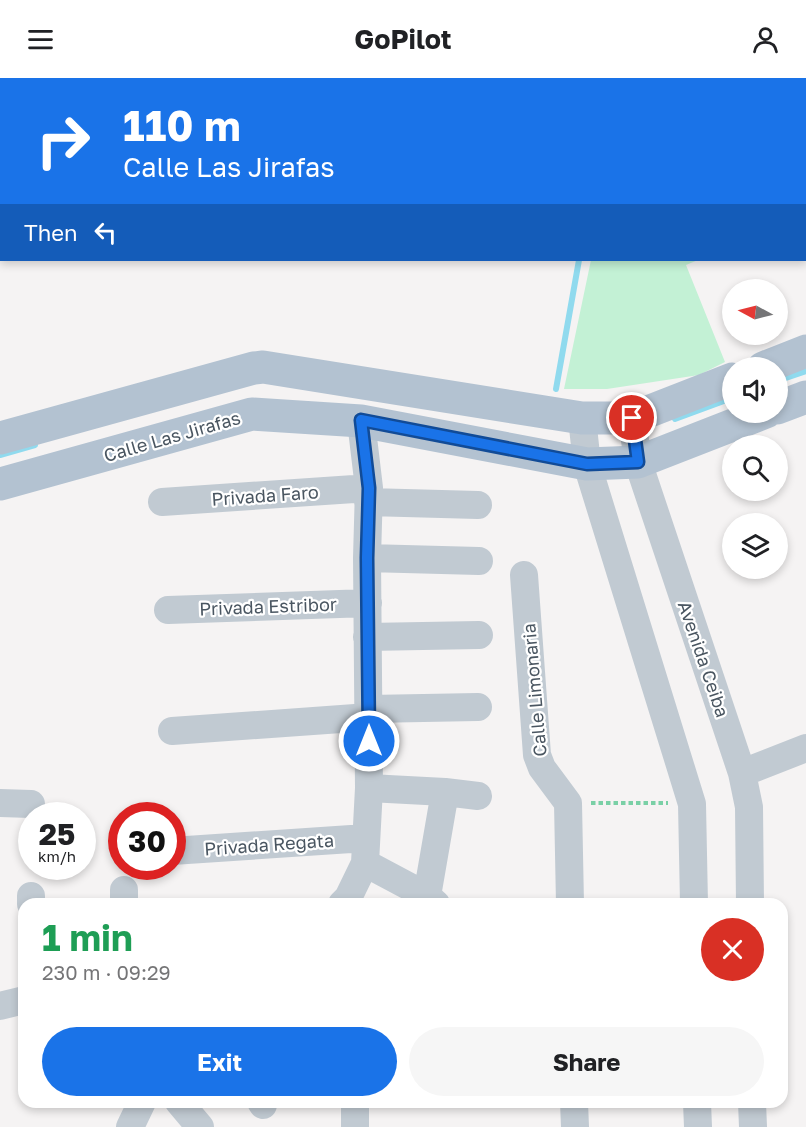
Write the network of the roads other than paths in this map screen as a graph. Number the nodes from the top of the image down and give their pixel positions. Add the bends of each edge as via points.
1 (806, 351) edge
2 (788, 358) edge
3 (722, 384) edge
4 (806, 397) edge
5 (788, 404) edge
6 (582, 418) junction
7 (632, 418) junction
8 (361, 420) junction
9 (738, 423) edge
10 (0, 438) edge
11 (638, 462) junction
12 (587, 464) junction
13 (0, 484) edge
14 (368, 495) junction
15 (162, 502) dead end
16 (478, 505) dead end
17 (367, 558) junction
18 (479, 561) dead end
19 (524, 575) dead end
20 (368, 603) junction
21 (168, 610) dead end
22 (479, 635) dead end
23 (367, 637) junction
24 (478, 707) dead end
25 (369, 713) junction
26 (172, 731) dead end
27 (806, 748) edge
28 (742, 773) junction
29 (369, 788) junction
30 (445, 792) junction
31 (478, 796) dead end
32 (0, 802) edge
33 (18, 803) edge
34 (366, 850) junction
35 (186, 851) edge
36 (348, 898) edge
37 (428, 898) edge
38 (431, 898) edge
39 (570, 898) edge
40 (694, 898) edge
41 (750, 898) edge
42 (18, 1002) edge
43 (0, 1006) edge
44 (139, 1108) edge
45 (184, 1108) edge
46 (355, 1108) edge
47 (574, 1108) edge
48 (697, 1108) edge
49 (752, 1108) edge
50 (130, 1127) edge
51 (200, 1127) edge
52 (355, 1127) edge
53 (575, 1127) edge
54 (698, 1127) edge
55 (753, 1127) edge

1 - 2 main road
3 - 7 main road
4 - 5 main road
6 - 7 main road
6 - 10 main road via 264,367
6 - 12 street
7 - 11 street, Avenida Ceiba
8 - 12 main road, Calle Las Jirafas
8 - 13 main road, Calle Las Jirafas via 240,416
8 - 14 street
9 - 11 main road, Calle Las Jirafas
11 - 12 main road, Calle Las Jirafas
11 - 28 street, Avenida Ceiba
12 - 40 street via 692,804
14 - 15 street, Privada Faro
14 - 16 street, Privada Faro
14 - 17 street
17 - 18 street
17 - 20 street
19 - 39 street, Calle Limonaria via 537,755 568,803
20 - 21 street, Privada Estribor
20 - 23 street
22 - 23 street
23 - 25 street
24 - 25 street
25 - 26 street
25 - 29 street
27 - 28 street
28 - 41 street, Avenida Ceiba via 749,807
29 - 30 street
29 - 34 street
30 - 31 street
30 - 38 street
32 - 33 street
34 - 35 street, Privada Regata
34 - 36 street
34 - 37 street
42 - 43 street
44 - 50 street
45 - 51 street
46 - 52 street
47 - 53 street
48 - 54 street
49 - 55 street

